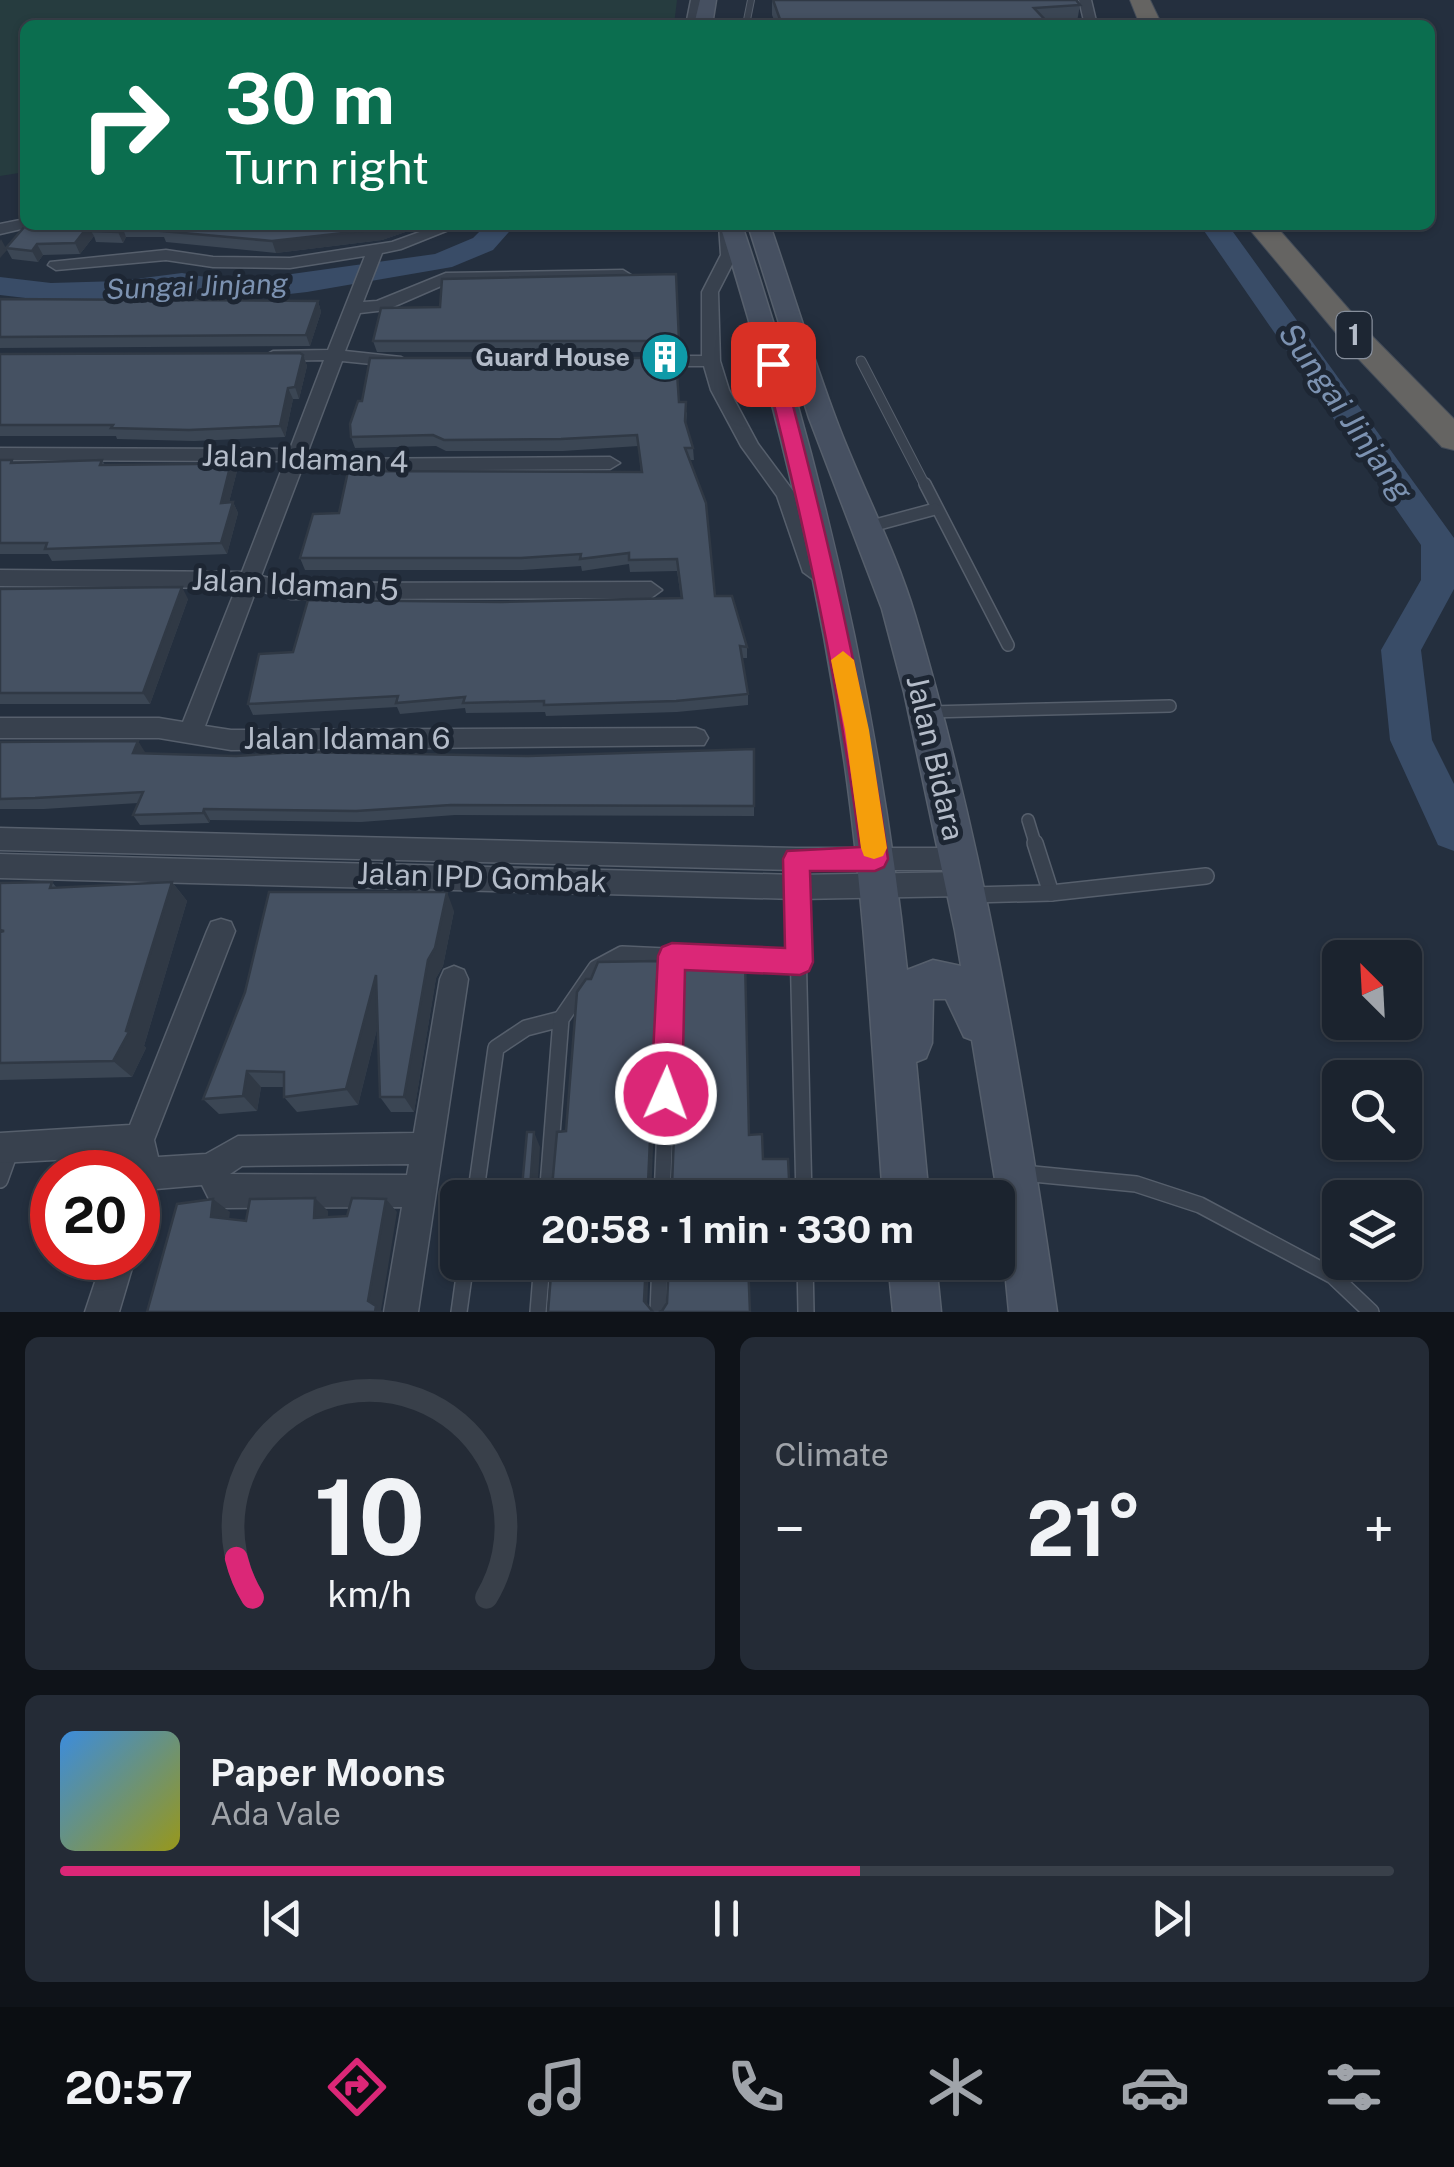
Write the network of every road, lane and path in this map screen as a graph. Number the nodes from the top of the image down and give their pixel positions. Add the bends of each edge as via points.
1 (440, 230) edge
2 (729, 230) edge
3 (731, 230) edge
4 (761, 230) edge
5 (1264, 230) edge
6 (1290, 230) edge
7 (373, 255) junction
8 (56, 265) dead end
9 (624, 275) edge
10 (356, 300) junction
11 (336, 355) junction
12 (256, 356) edge
13 (679, 361) edge
14 (711, 361) junction
15 (862, 361) dead end
16 (420, 362) edge
17 (1454, 408) edge
18 (1454, 439) edge
19 (0, 454) edge
20 (299, 456) junction
21 (610, 463) dead end
22 (935, 509) junction
23 (868, 527) junction
24 (0, 578) edge
25 (248, 580) junction
26 (651, 590) dead end
27 (1008, 646) dead end
28 (844, 666) junction
29 (1170, 706) dead end
30 (925, 712) junction
31 (0, 728) edge
32 (191, 734) junction
33 (696, 738) dead end
34 (1028, 820) dead end
35 (0, 839) edge
36 (796, 859) junction
37 (0, 866) edge
38 (877, 873) junction
39 (1206, 876) dead end
40 (963, 879) junction
41 (797, 888) junction
42 (1052, 894) junction
43 (221, 931) dead end
44 (672, 956) junction
45 (800, 962) junction
46 (454, 978) dead end
47 (561, 1019) junction
48 (139, 1140) junction
49 (6, 1148) edge
50 (427, 1148) junction
51 (139, 1150) edge
52 (1013, 1163) junction
53 (210, 1168) junction
54 (0, 1180) edge
55 (478, 1180) edge
56 (548, 1180) edge
57 (663, 1180) edge
58 (804, 1180) edge
59 (905, 1180) edge
60 (907, 1180) edge
61 (160, 1181) edge
62 (420, 1191) junction
63 (112, 1280) edge
64 (463, 1280) edge
65 (541, 1280) edge
66 (659, 1280) edge
67 (805, 1280) edge
68 (913, 1280) edge
69 (102, 1312) edge
70 (401, 1312) edge
71 (459, 1312) edge
72 (538, 1312) edge
73 (658, 1312) edge
74 (806, 1312) edge
75 (916, 1312) edge
76 (1033, 1312) edge
77 (1371, 1312) edge

1 - 7 street
2 - 14 street via 728,255 710,292
3 - 28 main road via 788,417
4 - 23 main road, Jalan Bidara via 822,418
5 - 18 highway, 1
6 - 17 highway, 1
7 - 8 street via 290,263 166,255
7 - 10 street
9 - 10 street via 446,278 380,306
10 - 11 street
11 - 12 street
11 - 16 street
11 - 20 street
13 - 14 street
14 - 28 street via 750,446 796,515
15 - 22 lane
19 - 20 street, Jalan Idaman 4
20 - 21 street, Jalan Idaman 4 via 332,464
20 - 25 street
22 - 23 lane
22 - 27 lane
23 - 30 main road, Jalan Bidara
24 - 25 street, Jalan Idaman 5
25 - 26 street, Jalan Idaman 5 via 291,592
25 - 32 street
28 - 38 main road
29 - 30 lane
30 - 40 main road, Jalan Bidara
31 - 32 street, Jalan Idaman 6
32 - 33 street, Jalan Idaman 6 via 231,740
34 - 42 lane
35 - 36 street, Jalan IPD Gombak
36 - 38 street, Jalan IPD Gombak
36 - 41 lane
37 - 41 street, Jalan IPD Gombak
38 - 40 street, Jalan IPD Gombak
38 - 41 street, Jalan IPD Gombak
38 - 59 main road
39 - 42 lane
40 - 42 lane
40 - 52 main road, Jalan Bidara
41 - 45 lane
43 - 48 street
44 - 45 lane
44 - 47 lane via 607,959
44 - 57 lane
45 - 58 lane
46 - 50 street
47 - 55 lane via 538,1022 496,1048
47 - 56 lane
48 - 49 street
48 - 51 street
49 - 54 lane
50 - 53 street via 238,1151
50 - 62 street
52 - 60 main road via 975,1005 965,988 927,978 913,988 909,1011
52 - 76 main road, Jalan Bidara
52 - 77 lane via 1136,1184 1200,1205 1332,1276
53 - 61 street
53 - 62 street via 222,1192
62 - 70 street
63 - 69 street
64 - 71 lane
65 - 72 lane
66 - 73 lane
67 - 74 lane
68 - 75 main road

